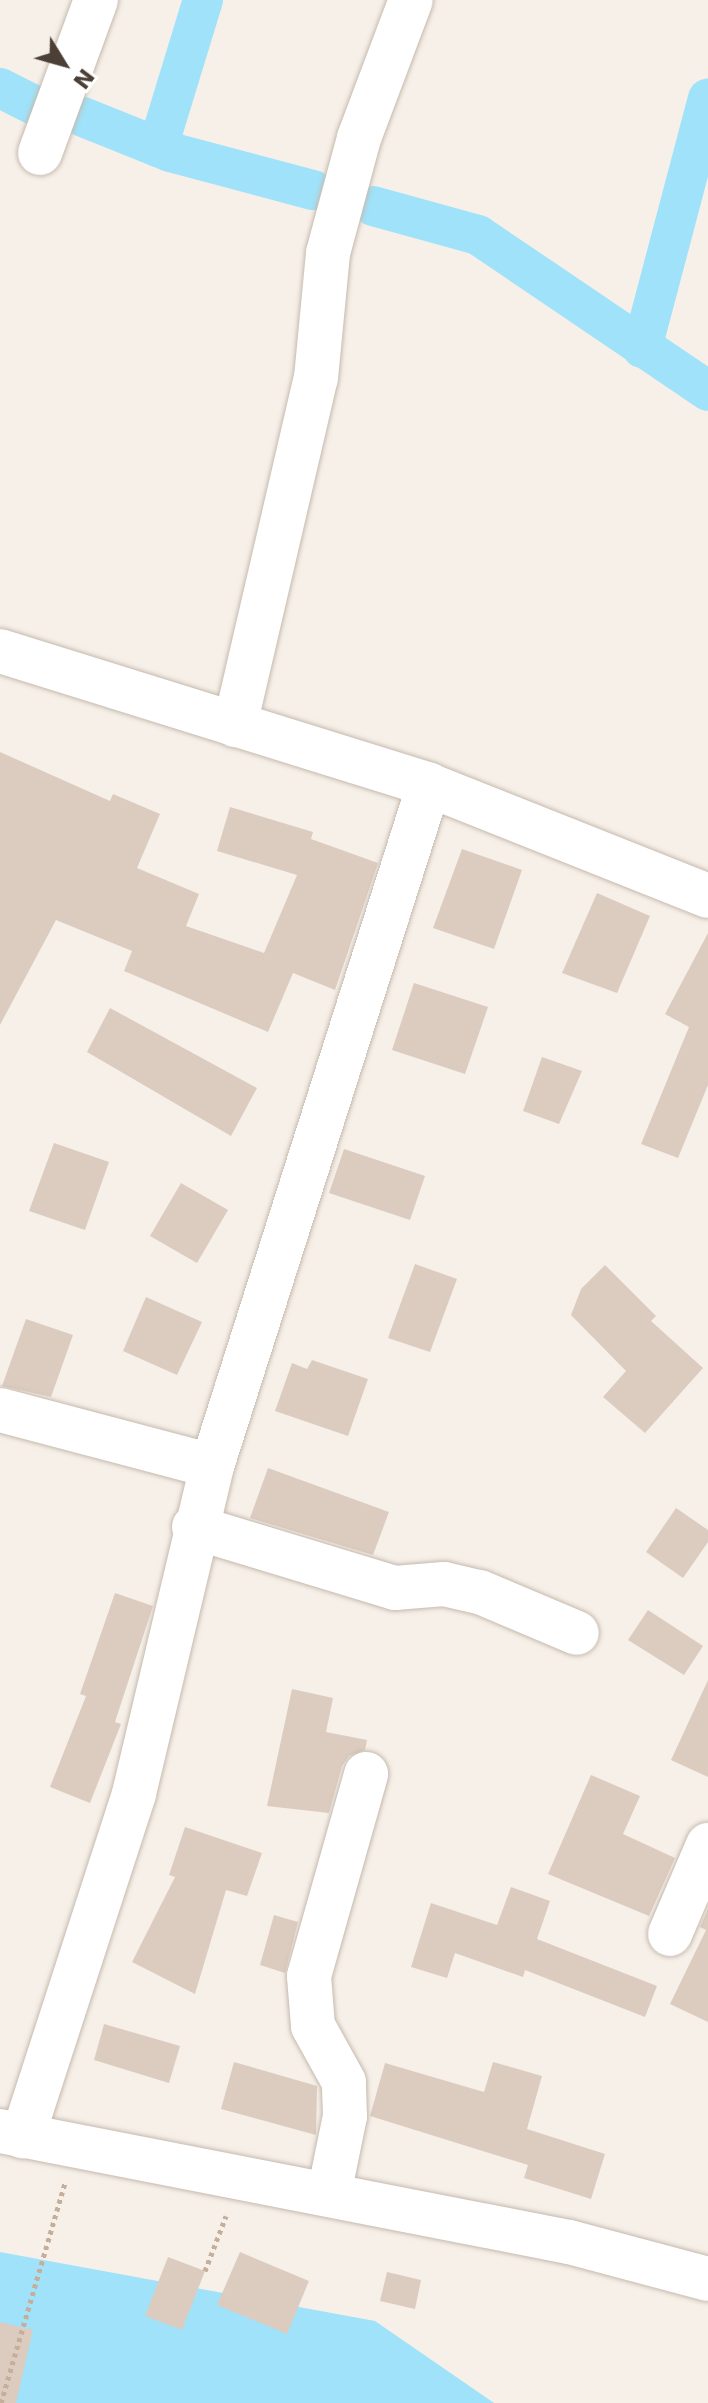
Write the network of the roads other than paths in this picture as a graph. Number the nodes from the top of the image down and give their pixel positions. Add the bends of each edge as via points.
1 (96, 0) edge
2 (411, 0) edge
3 (40, 153) dead end
4 (0, 651) edge
5 (235, 725) junction
6 (429, 785) junction
7 (708, 896) edge
8 (0, 1410) edge
9 (212, 1466) junction
10 (194, 1527) junction
11 (577, 1633) dead end
12 (366, 1774) dead end
13 (708, 1845) edge
14 (670, 1934) dead end
15 (12, 2134) edge
16 (329, 2194) junction
17 (708, 2279) edge

1 - 3 street
2 - 5 street via 359,138 328,253 316,378
4 - 5 street
5 - 6 street
6 - 7 street
6 - 9 street
8 - 9 street
9 - 10 street
10 - 11 street via 395,1588 444,1584 480,1592
10 - 15 street via 134,1794
12 - 16 street via 309,1976 313,2026 344,2082 345,2116
13 - 14 street
15 - 16 street
16 - 17 street via 569,2242

